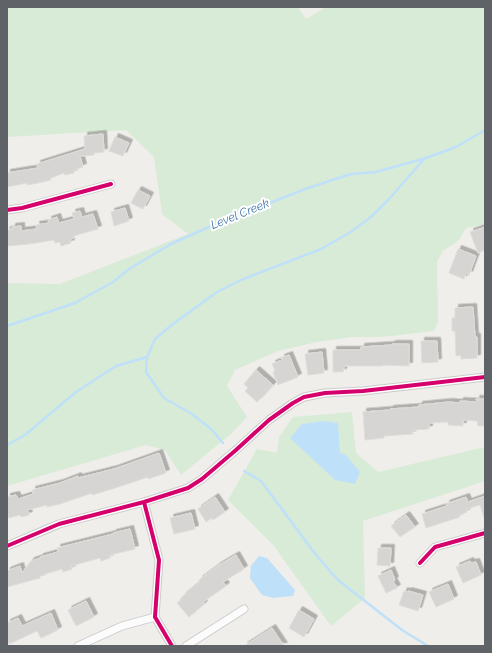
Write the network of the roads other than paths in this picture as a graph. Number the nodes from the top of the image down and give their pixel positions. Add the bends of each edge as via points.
1 (111, 184) dead end
2 (7, 210) edge
3 (485, 377) edge
4 (144, 502) junction
5 (485, 533) edge
6 (7, 546) edge
7 (420, 563) dead end
8 (244, 609) dead end
9 (155, 617) junction
10 (78, 646) edge
11 (172, 646) edge
12 (186, 646) edge

1 - 2 street
3 - 4 street via 304,397 269,420 202,479 188,488
4 - 6 street via 59,524
4 - 9 street via 159,560
5 - 7 street via 435,547
8 - 12 street
9 - 10 street via 122,626
9 - 11 street

